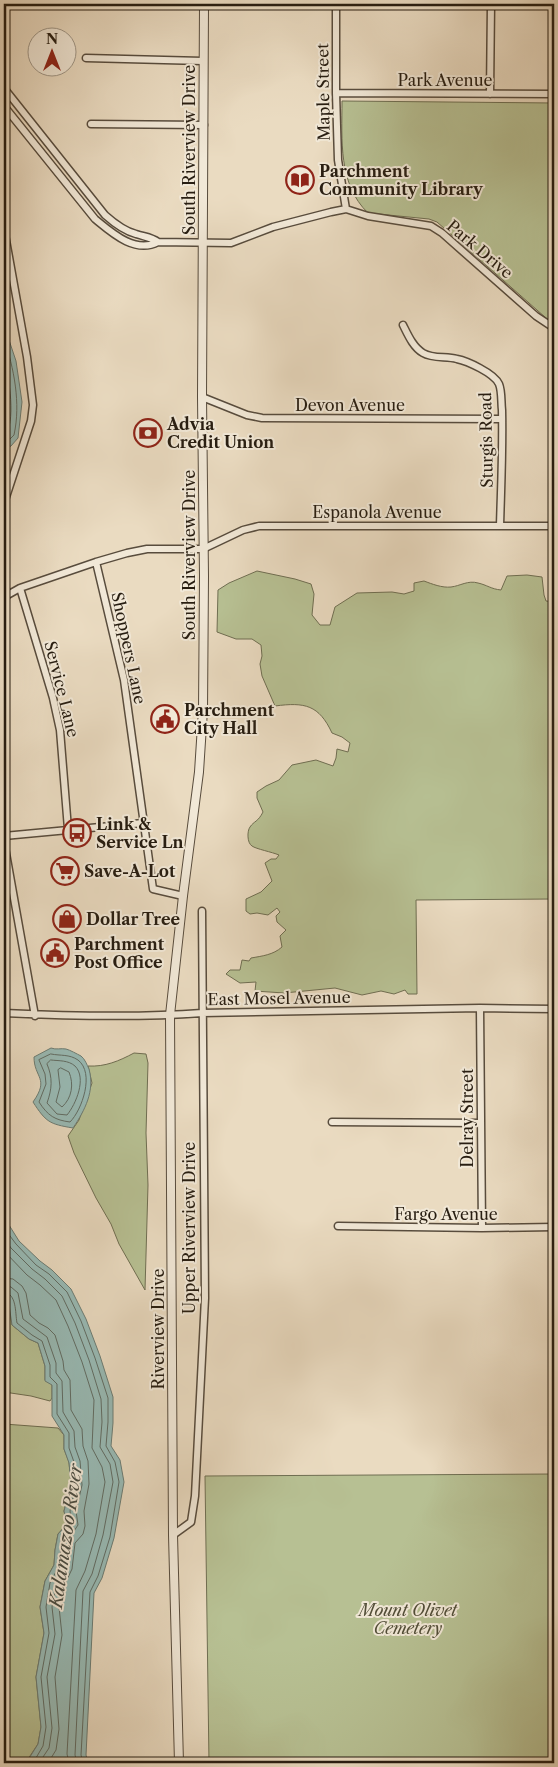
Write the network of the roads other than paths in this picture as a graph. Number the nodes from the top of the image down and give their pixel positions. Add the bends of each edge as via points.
1 (204, 4) edge
2 (336, 4) edge
3 (491, 4) edge
4 (86, 58) dead end
5 (203, 61) junction
6 (4, 88) edge
7 (336, 93) junction
8 (490, 94) junction
9 (554, 94) edge
10 (12, 99) junction
11 (4, 105) edge
12 (92, 124) dead end
13 (204, 125) junction
14 (346, 209) junction
15 (4, 229) edge
16 (158, 242) junction
17 (203, 243) junction
18 (403, 325) dead end
19 (554, 328) edge
20 (202, 396) junction
21 (502, 419) junction
22 (4, 503) edge
23 (500, 526) junction
24 (554, 526) edge
25 (203, 549) junction
26 (96, 562) junction
27 (20, 588) junction
28 (4, 598) edge
29 (143, 823) junction
30 (68, 830) junction
31 (4, 836) edge
32 (4, 842) edge
33 (183, 896) junction
34 (202, 911) dead end
35 (480, 1008) junction
36 (554, 1009) edge
37 (5, 1013) edge
38 (202, 1013) junction
39 (170, 1015) junction
40 (35, 1016) junction
41 (332, 1122) dead end
42 (482, 1123) junction
43 (338, 1226) dead end
44 (554, 1227) edge
45 (482, 1228) junction
46 (173, 1535) junction
47 (178, 1763) edge

1 - 5 street, South Riverview Drive
2 - 7 street, Maple Street
3 - 8 street
4 - 5 street
5 - 13 street, South Riverview Drive
6 - 10 street
7 - 8 street, Park Avenue
7 - 14 street, Maple Street via 338,160
8 - 9 street, Park Avenue
10 - 11 street
10 - 16 street via 105,215 135,234
11 - 16 street via 95,219 111,233 134,245 143,247
12 - 13 street
13 - 17 street, South Riverview Drive
14 - 17 street, Park Drive via 273,227 238,242
14 - 19 street, Park Drive via 368,216 431,226
15 - 22 street via 33,406 32,421
16 - 17 street, Park Drive
17 - 20 street, South Riverview Drive
18 - 21 street, Sturgis Road via 421,352 463,361 497,380
20 - 21 street, Devon Avenue via 262,418
20 - 25 street, South Riverview Drive
21 - 23 street, Sturgis Road
23 - 24 street, Espanola Avenue
23 - 25 street, Espanola Avenue via 259,526
25 - 26 street via 147,549
25 - 33 street, South Riverview Drive via 202,725
26 - 27 street
26 - 29 street, Shoppers Lane via 124,680
27 - 28 street
27 - 30 street, Service Lane via 60,730
29 - 30 street
29 - 33 street, Shoppers Lane via 153,889
30 - 31 street
32 - 40 street
33 - 39 street, Riverview Drive
34 - 38 street, Upper Riverview Drive
35 - 36 street, East Mosel Avenue
35 - 38 street, East Mosel Avenue
35 - 42 street, Delray Street
37 - 40 street, East Mosel Avenue
38 - 39 street, East Mosel Avenue
38 - 46 street, Upper Riverview Drive via 204,1298 196,1489 190,1522
39 - 40 street, East Mosel Avenue
39 - 46 street, Riverview Drive
41 - 42 street
42 - 45 street, Delray Street
43 - 45 street, Fargo Avenue
44 - 45 street, Fargo Avenue
46 - 47 street, Riverview Drive

